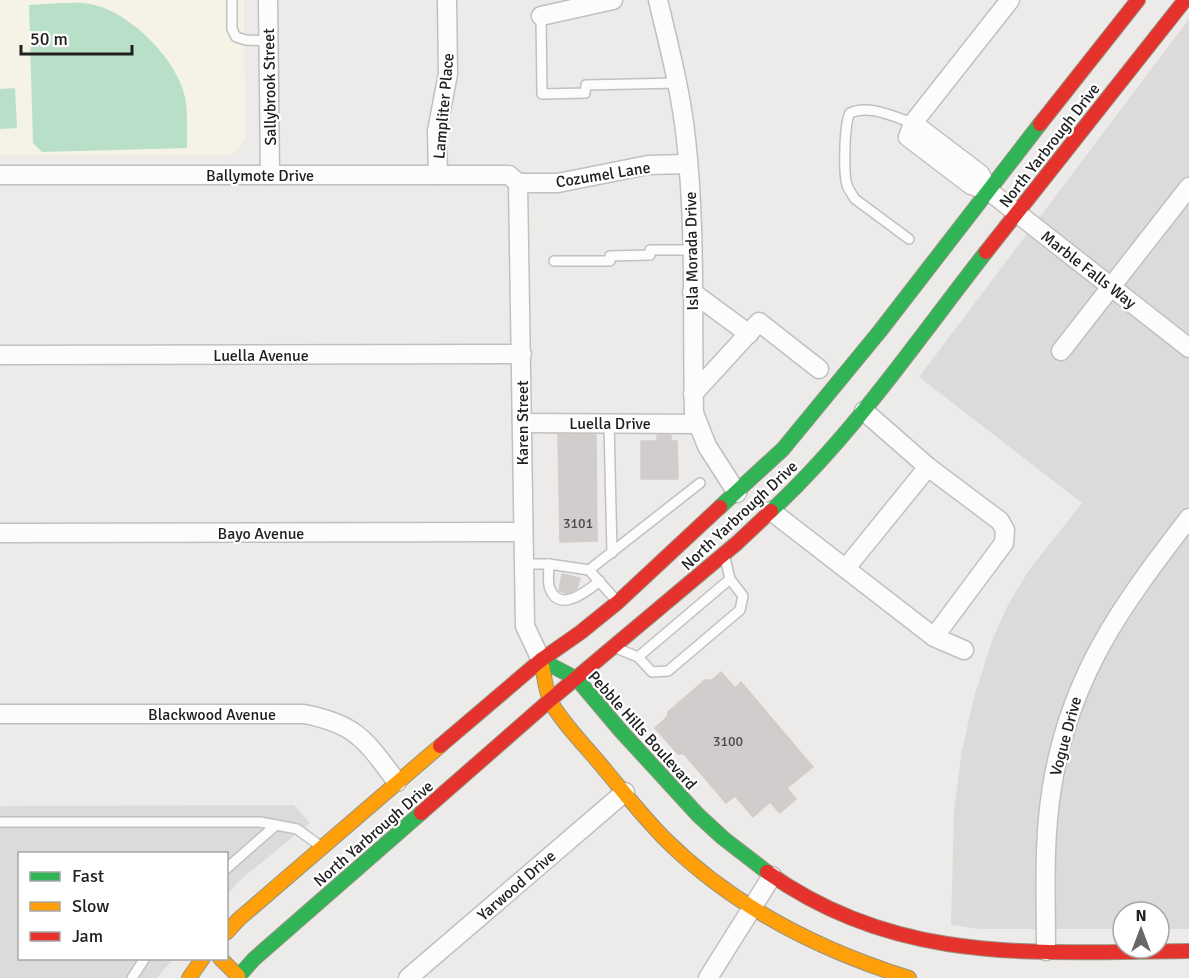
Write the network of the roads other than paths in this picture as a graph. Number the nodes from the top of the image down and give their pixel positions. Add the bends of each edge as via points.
1 (232, 0) edge
2 (268, 0) edge
3 (447, 0) edge
4 (613, 0) edge
5 (658, 0) edge
6 (1010, 0) edge
7 (1138, 0) edge
8 (1185, 0) edge
9 (541, 16) joint
10 (268, 41) junction
11 (677, 83) junction
12 (913, 123) junction
13 (688, 164) junction
14 (0, 175) edge
15 (270, 175) junction
16 (438, 175) junction
17 (518, 183) junction
18 (1189, 187) edge
19 (989, 191) junction
20 (1017, 213) junction
21 (909, 240) dead end
22 (691, 250) junction
23 (554, 261) dead end
24 (1111, 287) junction
25 (692, 292) junction
26 (748, 334) junction
27 (1189, 348) edge
28 (1061, 351) dead end
29 (522, 354) junction
30 (0, 355) edge
31 (819, 369) dead end
32 (693, 394) junction
33 (864, 411) junction
34 (522, 423) junction
35 (609, 423) junction
36 (697, 424) junction
37 (928, 466) junction
38 (700, 483) dead end
39 (737, 493) junction
40 (771, 511) junction
41 (1189, 518) edge
42 (523, 532) junction
43 (0, 533) edge
44 (612, 553) junction
45 (724, 554) junction
46 (524, 564) junction
47 (549, 564) junction
48 (846, 568) junction
49 (589, 570) junction
50 (730, 579) junction
51 (600, 581) junction
52 (618, 602) junction
53 (934, 637) junction
54 (614, 648) junction
55 (964, 650) dead end
56 (638, 657) junction
57 (541, 660) junction
58 (577, 679) junction
59 (550, 700) junction
60 (0, 714) edge
61 (397, 782) junction
62 (625, 792) junction
63 (0, 822) edge
64 (276, 825) junction
65 (322, 847) junction
66 (228, 867) edge
67 (772, 876) junction
68 (753, 909) junction
69 (228, 931) edge
70 (1046, 951) junction
71 (1189, 951) edge
72 (144, 960) edge
73 (202, 960) edge
74 (222, 960) edge
75 (238, 977) edge
76 (132, 978) edge
77 (189, 978) edge
78 (408, 978) edge
79 (708, 978) edge
80 (909, 978) edge

1 - 10 lane via 232,29 236,37
2 - 10 street, Sallybrook Street
3 - 16 street, Lampliter Place via 448,74 437,131
4 - 9 street
5 - 11 street, Isla Morada Drive
6 - 12 street
7 - 19 main road, North Yarbrough Drive
8 - 20 main road, North Yarbrough Drive
9 - 11 lane via 542,94 585,93 586,85
10 - 15 street, Sallybrook Street
11 - 13 street, Isla Morada Drive
12 - 19 street, Marble Falls Way via 980,174
12 - 21 lane via 861,110 850,113 847,123 846,179 851,194
13 - 17 street, Cozumel Lane via 648,165 558,183
13 - 22 street, Isla Morada Drive
14 - 15 street, Ballymote Drive
15 - 16 street, Ballymote Drive
16 - 17 street, Ballymote Drive via 509,175
17 - 29 street, Karen Street
18 - 24 street
19 - 20 street, Marble Falls Way
19 - 39 main road, North Yarbrough Drive via 819,407
20 - 24 street, Marble Falls Way
20 - 33 main road, North Yarbrough Drive
22 - 23 lane via 650,250 650,255 610,256 610,261
22 - 25 street, Isla Morada Drive
24 - 27 street, Marble Falls Way
24 - 28 street
25 - 26 street
25 - 32 street, Isla Morada Drive
26 - 31 street via 759,322
26 - 32 street
29 - 30 street, Luella Avenue
29 - 34 street, Karen Street
32 - 36 street, Isla Morada Drive
33 - 37 street
33 - 40 main road, North Yarbrough Drive
34 - 35 street, Luella Drive
34 - 42 street, Karen Street
35 - 36 street, Luella Drive
35 - 44 lane
36 - 39 street, Isla Morada Drive
37 - 48 street
37 - 53 street via 1000,521 1005,530 1004,543
38 - 44 lane
39 - 52 main road, North Yarbrough Drive
40 - 45 main road, North Yarbrough Drive
40 - 48 street
41 - 70 street, Vogue Drive via 1125,603 1081,682 1069,712 1051,788
42 - 43 street, Bayo Avenue
42 - 46 street, Karen Street
44 - 49 lane
45 - 50 lane
45 - 54 main road, North Yarbrough Drive
46 - 47 lane
46 - 57 street, Karen Street via 525,626
47 - 49 lane
47 - 51 lane via 550,589 556,597 579,597
48 - 53 street
49 - 51 lane
50 - 56 lane
50 - 56 lane via 743,596 740,610 677,664 668,671 652,672
51 - 52 lane
52 - 57 main road, North Yarbrough Drive
53 - 55 street
54 - 56 lane
54 - 58 main road, North Yarbrough Drive
57 - 58 main road, Pebble Hills Boulevard
57 - 59 main road
57 - 61 main road, North Yarbrough Drive
58 - 59 main road, North Yarbrough Drive
58 - 67 main road, Pebble Hills Boulevard via 668,784 732,847
59 - 62 main road
59 - 75 main road, North Yarbrough Drive
60 - 61 street, Blackwood Avenue via 304,714 328,718 352,730
61 - 65 main road, North Yarbrough Drive
62 - 68 main road via 667,841
62 - 78 street, Yarwood Drive
63 - 64 lane
64 - 65 lane via 297,830
64 - 66 lane
65 - 69 main road, North Yarbrough Drive
67 - 68 street
67 - 70 main road, Pebble Hills Boulevard via 824,907 909,938 979,949
68 - 79 street
68 - 80 main road via 831,950
70 - 71 main road, Pebble Hills Boulevard
72 - 76 lane
73 - 77 main road
74 - 75 main road

